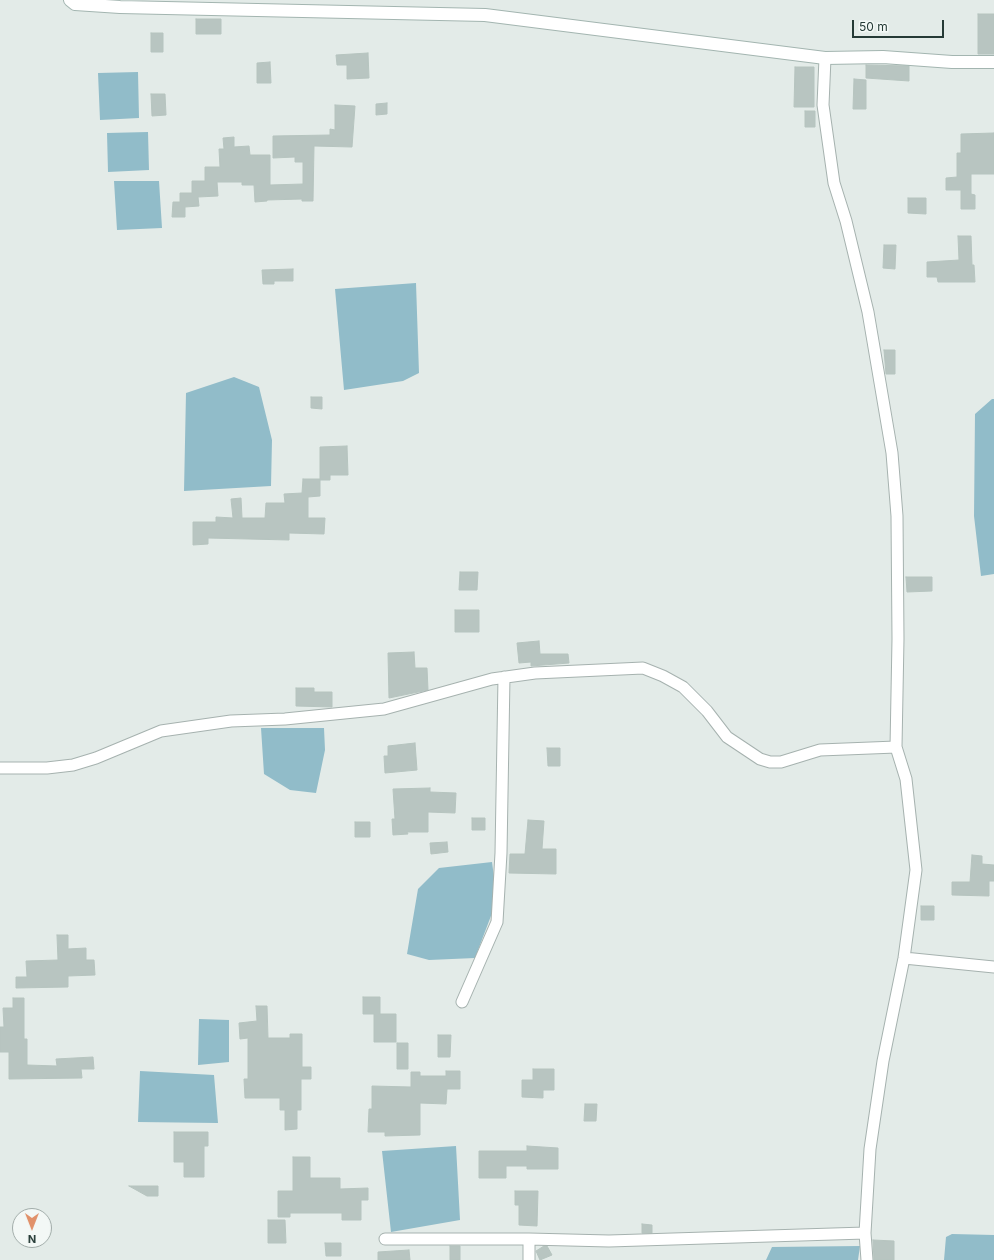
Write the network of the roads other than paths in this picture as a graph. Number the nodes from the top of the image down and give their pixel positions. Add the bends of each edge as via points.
1 (70, 0) edge
2 (825, 58) junction
3 (994, 62) edge
4 (504, 677) junction
5 (896, 747) junction
6 (0, 768) edge
7 (904, 958) junction
8 (994, 967) edge
9 (462, 1002) dead end
10 (865, 1232) junction
11 (385, 1239) dead end
12 (529, 1239) junction
13 (529, 1260) edge
14 (867, 1260) edge

1 - 2 main road via 75,4 120,7 486,15
2 - 3 main road via 883,57
2 - 5 street via 823,105 834,183 868,312 892,452 897,585
4 - 5 street via 643,668 683,688 707,711 727,737 760,759 770,762 781,762 820,750
4 - 6 street via 492,678 384,709 285,719 231,721 161,731 73,765
4 - 9 street via 501,853 497,922
5 - 7 street via 906,779 916,870
7 - 8 street
7 - 10 street via 883,1061 870,1149
10 - 12 street via 609,1241
10 - 14 street
11 - 12 street
12 - 13 street

